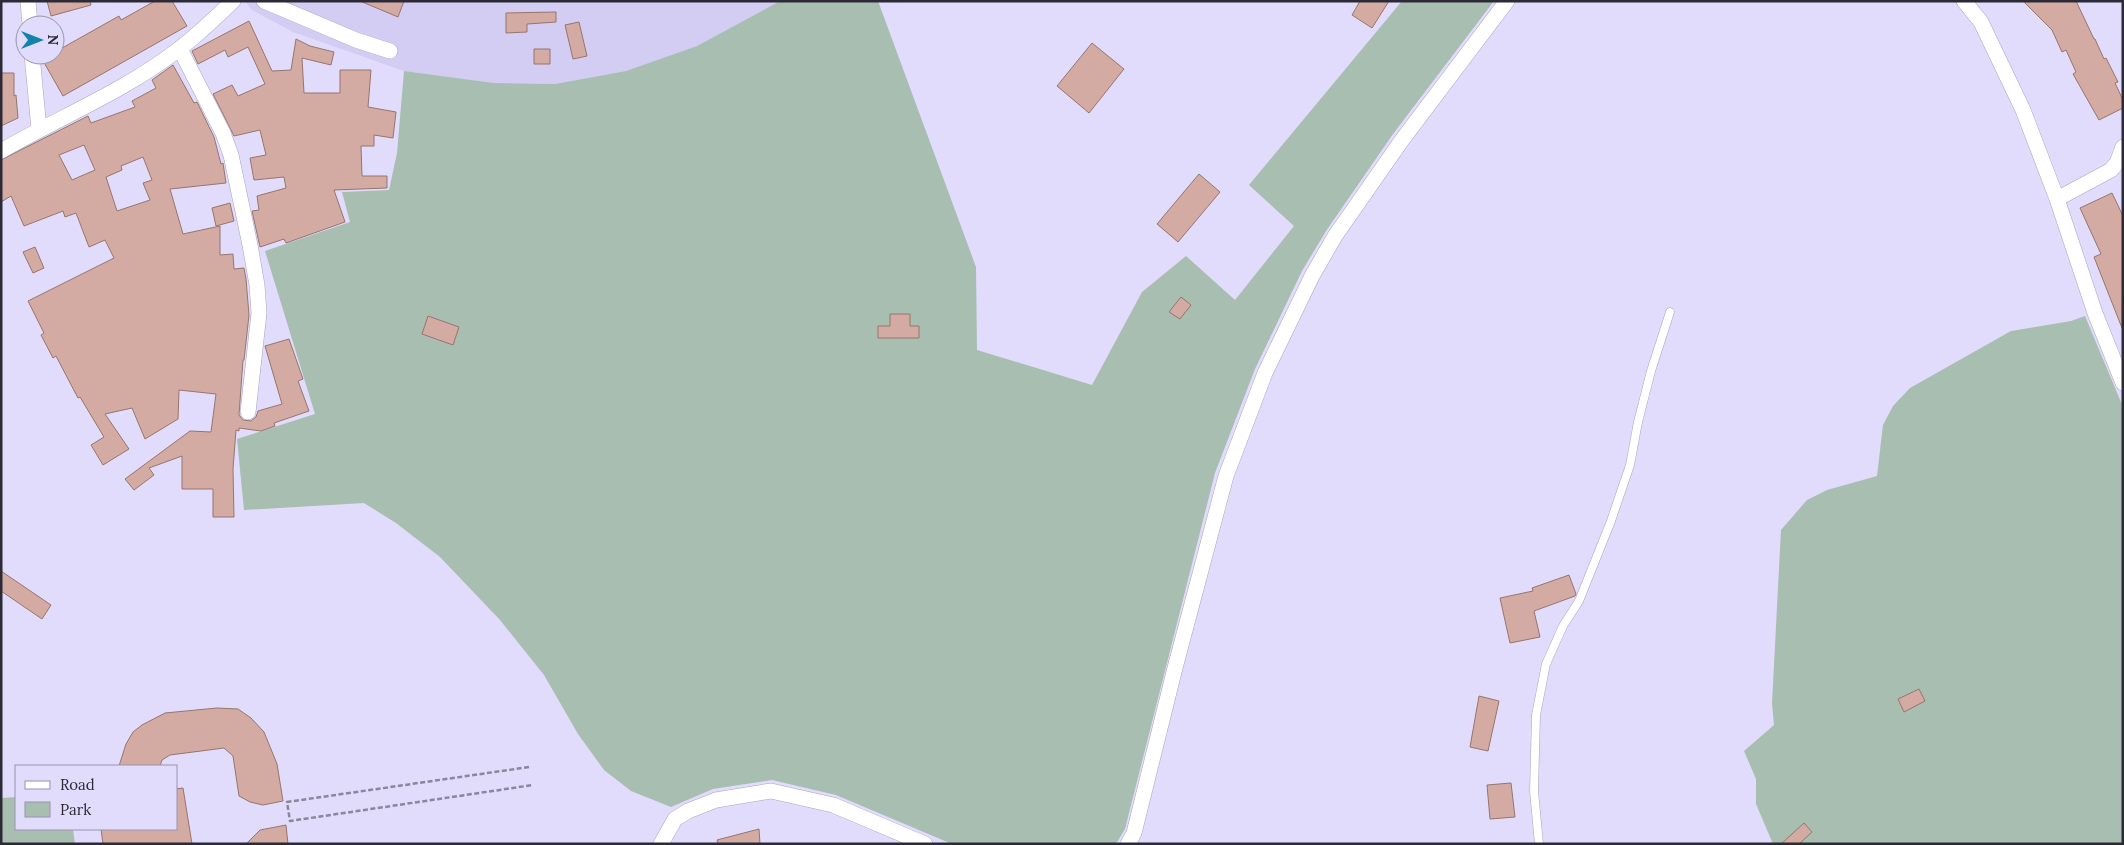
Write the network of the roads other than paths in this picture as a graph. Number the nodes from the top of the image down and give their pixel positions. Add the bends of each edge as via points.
1 (28, 1) edge
2 (233, 1) edge
3 (264, 1) edge
4 (1507, 1) edge
5 (1964, 1) edge
6 (29, 15) edge
7 (180, 49) junction
8 (390, 51) dead end
9 (33, 65) edge
10 (39, 129) junction
11 (2123, 147) edge
12 (1, 151) edge
13 (2057, 199) junction
14 (1670, 312) dead end
15 (2123, 383) edge
16 (248, 412) dead end
17 (661, 844) edge
18 (925, 844) edge
19 (1128, 844) edge
20 (1539, 844) edge

1 - 6 street
2 - 7 street
3 - 8 street
4 - 19 street via 1402,140 1335,236 1265,373 1226,476 1134,833
5 - 13 street via 1981,22 2023,110
7 - 10 street via 134,79
7 - 16 street via 231,155 250,245 259,313
9 - 10 street
10 - 12 street
11 - 13 street via 2111,170
13 - 15 street via 2095,313
14 - 20 lane via 1651,372 1630,465 1611,521 1579,601 1546,664 1536,715 1534,792
17 - 18 street via 675,819 688,811 716,800 771,791 833,805

